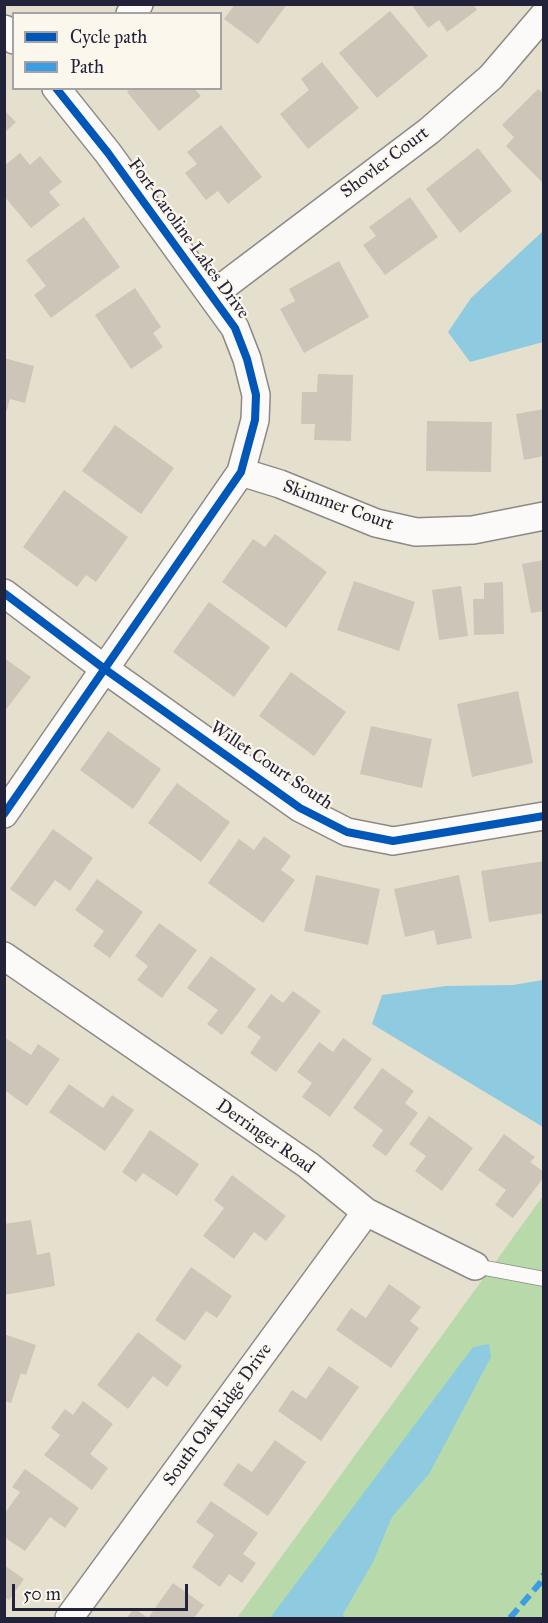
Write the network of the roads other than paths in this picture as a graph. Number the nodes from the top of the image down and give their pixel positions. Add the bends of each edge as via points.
1 (543, 15) edge
2 (58, 90) edge
3 (212, 295) junction
4 (241, 472) junction
5 (543, 516) edge
6 (4, 593) edge
7 (106, 670) junction
8 (4, 814) edge
9 (543, 816) edge
10 (4, 956) edge
11 (366, 1212) junction
12 (475, 1266) joint
13 (543, 1279) edge
14 (69, 1618) edge

1 - 3 street, Shovler Court via 491,77 429,131
2 - 3 street, Fort Caroline Lakes Drive
3 - 4 street, Fort Caroline Lakes Drive via 235,328 256,394 255,420
4 - 5 street, Skimmer Court via 376,523 416,532 473,530
4 - 7 street, Fort Caroline Lakes Drive
6 - 7 street, Willet Court South
7 - 8 street, Fort Caroline Lakes Drive
7 - 9 street, Willet Court South via 300,808 346,832 393,841
10 - 11 street, Derringer Road via 308,1165
11 - 12 street, Derringer Road
11 - 14 street, South Oak Ridge Drive
12 - 13 lane, Derringer Road

